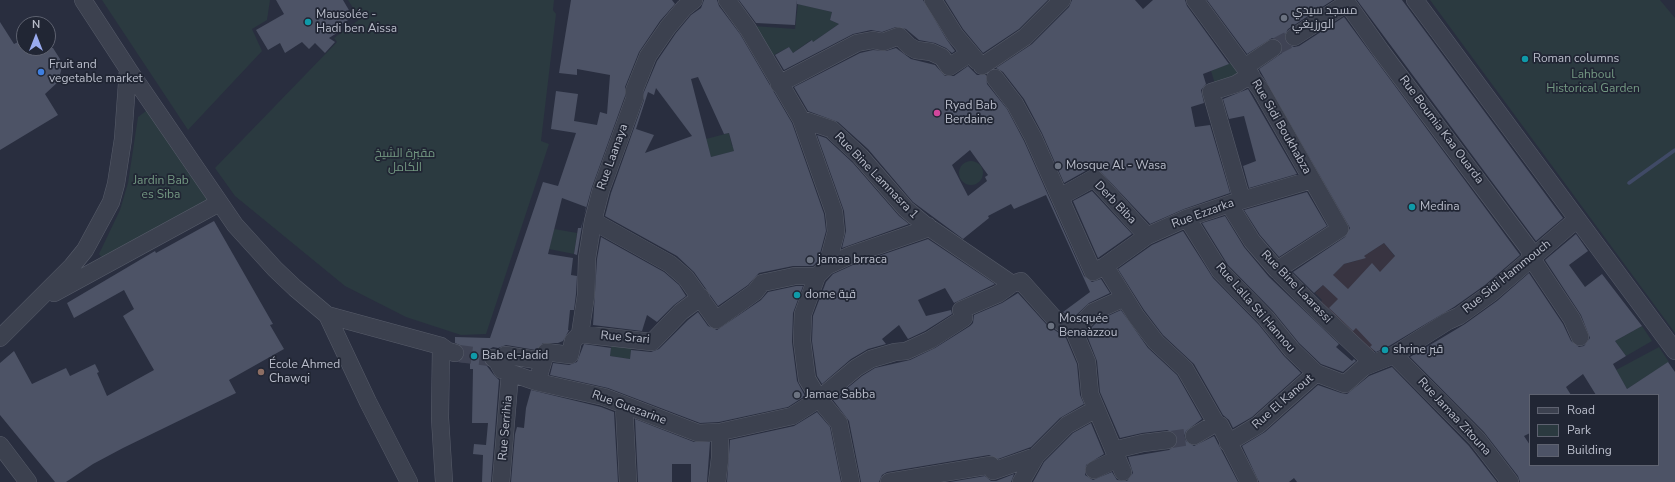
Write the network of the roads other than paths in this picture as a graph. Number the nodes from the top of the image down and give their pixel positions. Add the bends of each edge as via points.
1 (83, 0) edge
2 (694, 0) edge
3 (727, 0) edge
4 (933, 0) edge
5 (1062, 0) edge
6 (1195, 0) edge
7 (1415, 0) edge
8 (1294, 37) tunnel mouth
9 (1273, 48) tunnel mouth
10 (969, 54) junction
11 (128, 69) junction
12 (987, 71) junction
13 (1248, 71) junction
14 (779, 84) junction
15 (801, 119) junction
16 (1310, 180) junction
17 (1060, 197) junction
18 (1236, 202) junction
19 (219, 203) junction
20 (1187, 218) junction
21 (1576, 220) junction
22 (593, 221) junction
23 (928, 226) junction
24 (1147, 236) junction
25 (1532, 259) junction
26 (1105, 266) junction
27 (1277, 270) junction
28 (822, 271) junction
29 (1012, 284) junction
30 (701, 297) junction
31 (1124, 298) junction
32 (38, 301) junction
33 (327, 314) junction
34 (1074, 331) junction
35 (580, 334) junction
36 (0, 338) edge
37 (1580, 338) dead end
38 (1675, 351) edge
39 (1394, 355) junction
40 (543, 361) junction
41 (1374, 363) junction
42 (502, 367) junction
43 (1316, 373) junction
44 (537, 382) junction
45 (819, 399) junction
46 (624, 405) junction
47 (1096, 409) junction
48 (1216, 423) junction
49 (720, 432) junction
50 (1194, 436) tunnel mouth
51 (1168, 440) tunnel mouth
52 (1228, 442) junction
53 (0, 445) edge
54 (1036, 456) junction
55 (1118, 461) junction
56 (1094, 470) dead end
57 (28, 482) edge
58 (409, 482) edge
59 (444, 482) edge
60 (501, 482) edge
61 (628, 482) edge
62 (717, 482) edge
63 (851, 482) edge
64 (889, 482) edge
65 (1021, 482) edge
66 (1249, 482) edge
67 (1510, 482) edge

1 - 11 street
2 - 22 street, Rue Laanaya via 668,27 648,56 601,190
3 - 14 street via 748,29
4 - 10 street
5 - 12 street
6 - 13 street, Rue Sidi Boukhabza
7 - 21 street
8 - 25 street, Rue Boumia Kaa Ouarda via 1347,2 1381,52 1529,249
9 - 13 street
10 - 12 street
10 - 14 street via 949,67 942,57 916,50 899,36 883,42 873,40 856,43
11 - 19 street
11 - 32 street via 116,184 110,202 85,250
12 - 17 street via 1015,104
13 - 16 street, Rue Sidi Boukhabza via 1287,133
13 - 18 street, Rue Bine Laarassi via 1236,84 1211,92
14 - 15 street
15 - 23 street, Rue Bine Lamnasra 1 via 831,129 860,156 906,209
15 - 28 street via 834,212 836,232
16 - 18 street, Rue Ezzarka
16 - 27 street, Rue Sidi Boukhabza via 1340,229
17 - 24 street, Derb Biba via 1094,178
17 - 26 street via 1093,272
18 - 20 street, Rue Ezzarka
18 - 27 street, Rue Bine Laarassi via 1252,241
19 - 32 street
19 - 33 street via 235,225 275,269
20 - 24 street, Rue Ezzarka
20 - 43 street, Rue Lalla Sti Hannou via 1220,271
21 - 25 street, Rue Sidi Hammouch
21 - 38 street
22 - 30 street via 670,264 686,278
22 - 35 street, Rue Laanaya
23 - 28 street via 924,230 851,255
23 - 29 street, Rue Bine Lamnasra 1
24 - 26 street, Rue Ezzarka
25 - 37 street, Rue Boumia Kaa Ouarda via 1572,319
25 - 39 street, Rue Sidi Hammouch via 1459,316
26 - 31 street
27 - 41 street, Rue Bine Laarassi
28 - 30 street via 762,283 755,292 716,320
28 - 45 street via 803,314 802,342 807,379
29 - 34 street, Rue Bine Lamnasra 1 via 1021,281 1053,317
29 - 45 street, Rue Guezarine via 998,294 961,310 964,318 930,340 906,351 871,359 856,368
30 - 35 street, Rue Srari via 676,317 652,342
31 - 34 street via 1092,312
31 - 48 street via 1156,342 1185,369
32 - 36 street
33 - 58 street
33 - 59 street via 448,350 440,418
34 - 47 street via 1087,362 1090,394
35 - 40 street, Rue Laanaya via 573,341 570,355 546,352
39 - 41 street, Rue Sidi Hammouch
39 - 67 street, Rue Jamaa Zitouna via 1477,439
40 - 42 street via 505,355
40 - 44 street
41 - 43 street, Rue Sidi Hammouch via 1364,367 1344,384
42 - 44 street, Rue Guezarine
42 - 60 street, Rue Serrihia
43 - 52 street, Rue El Kanout via 1258,425
44 - 46 street, Rue Guezarine via 604,397
45 - 49 street, Rue Guezarine via 792,416
45 - 63 street via 839,423
46 - 49 street, Rue Guezarine via 698,433
46 - 61 street
47 - 54 street via 1067,425
47 - 55 street
48 - 50 street
48 - 52 street via 1220,425
49 - 62 street
51 - 55 street via 1143,443
52 - 66 street
53 - 57 street
54 - 64 street via 993,471 991,465
54 - 65 street
55 - 56 street

